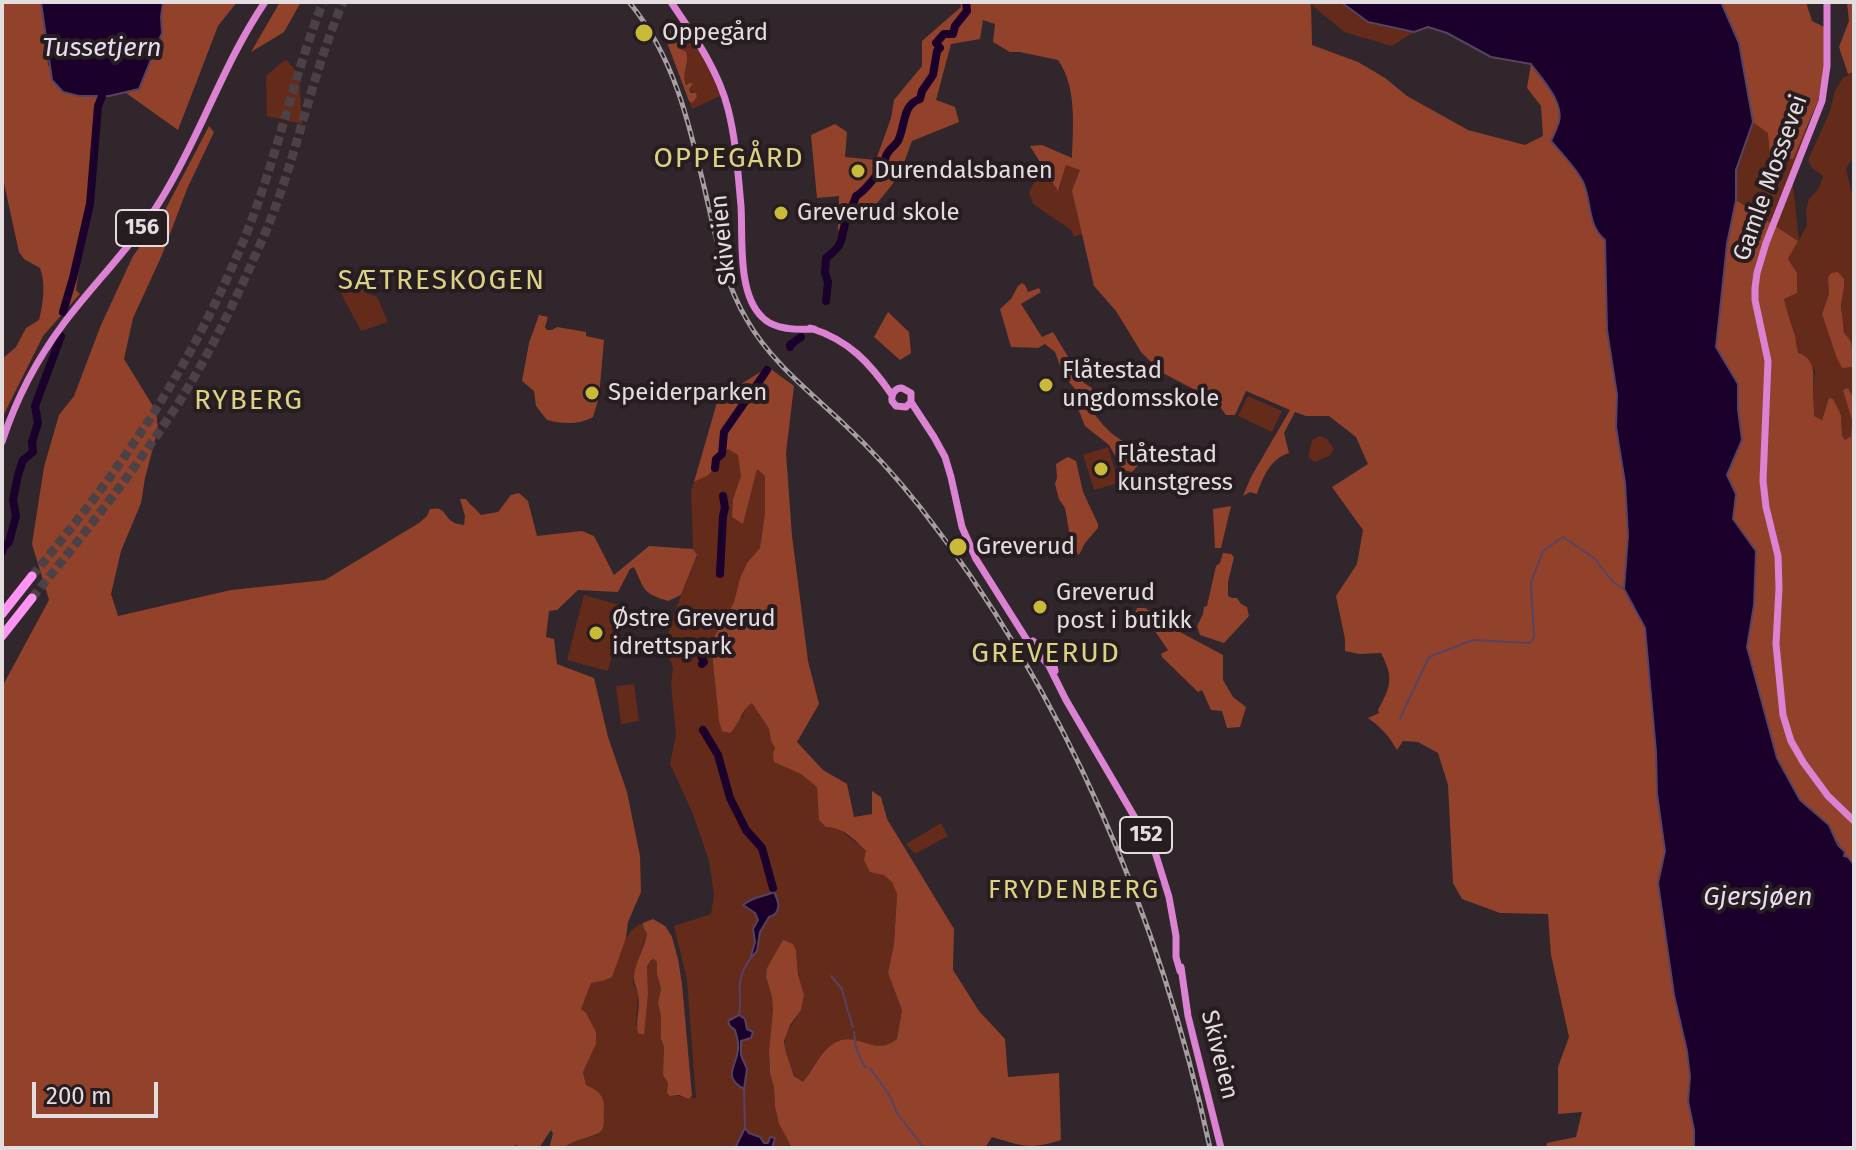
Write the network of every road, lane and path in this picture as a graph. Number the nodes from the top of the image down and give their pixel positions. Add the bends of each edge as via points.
1 (265, 2) edge
2 (671, 2) edge
3 (1827, 2) edge
4 (894, 392) junction
5 (908, 405) junction
6 (2, 442) edge
7 (32, 576) tunnel mouth
8 (32, 598) tunnel mouth
9 (5, 610) edge
10 (4, 634) edge
11 (1854, 821) edge
12 (1221, 1148) edge

1 - 6 main road, 156 via 161,200 47,347
2 - 4 main road, Skiveien / 152 via 726,101 741,204 743,271 751,297 769,317 844,343
3 - 11 main road, Gamle Mossevei via 1822,101 1766,243 1755,288 1768,361 1763,481 1778,556 1776,644 1783,715 1803,762
4 - 5 main road, 152 via 895,405
4 - 5 main road, 152 via 909,391
5 - 12 main road, Skiveien / 152 via 945,457 962,527 976,559 1025,635 1045,654 1157,856
7 - 9 highway
8 - 10 highway

